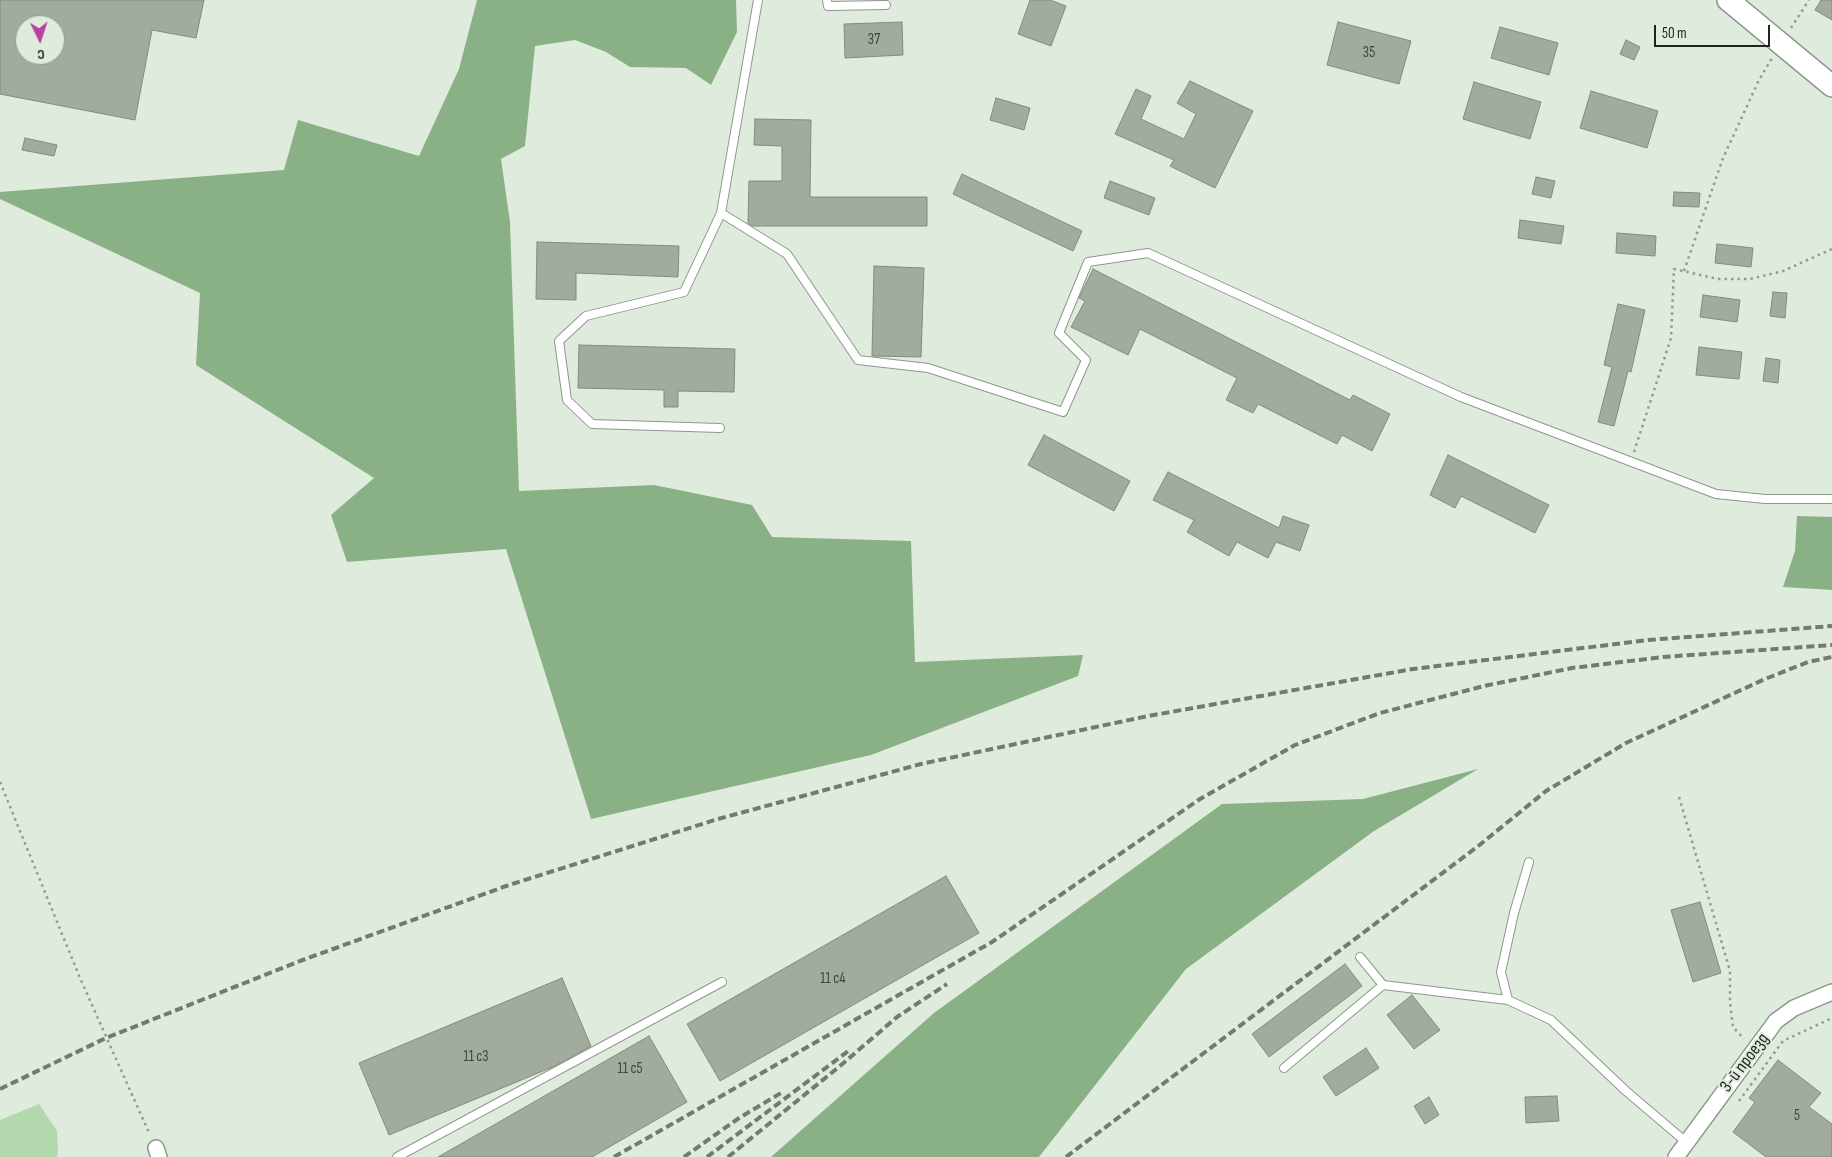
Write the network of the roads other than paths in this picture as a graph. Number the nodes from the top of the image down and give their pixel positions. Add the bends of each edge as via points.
1 (758, 0) edge
2 (827, 0) edge
3 (1728, 0) edge
4 (886, 5) dead end
5 (1832, 86) edge
6 (721, 213) junction
7 (720, 428) dead end
8 (1832, 498) edge
9 (1528, 862) dead end
10 (1360, 957) dead end
11 (722, 982) dead end
12 (1383, 984) junction
13 (1832, 992) edge
14 (1508, 1000) junction
15 (1284, 1068) dead end
16 (1686, 1142) junction
17 (397, 1157) edge
18 (1676, 1157) edge

1 - 6 lane
2 - 4 lane via 828,6
3 - 5 street
6 - 7 lane via 684,292 586,316 559,341 568,400 592,424
6 - 8 lane via 786,254 858,360 928,368 1063,412 1086,360 1059,333 1088,262 1148,253 1461,397 1716,494 1765,499
9 - 14 lane via 1501,972
10 - 12 lane
11 - 17 lane
12 - 14 lane
12 - 15 lane
13 - 16 street, 3-й проезд via 1794,1008 1776,1021
14 - 16 lane via 1551,1020
16 - 18 street, 3-й проезд

